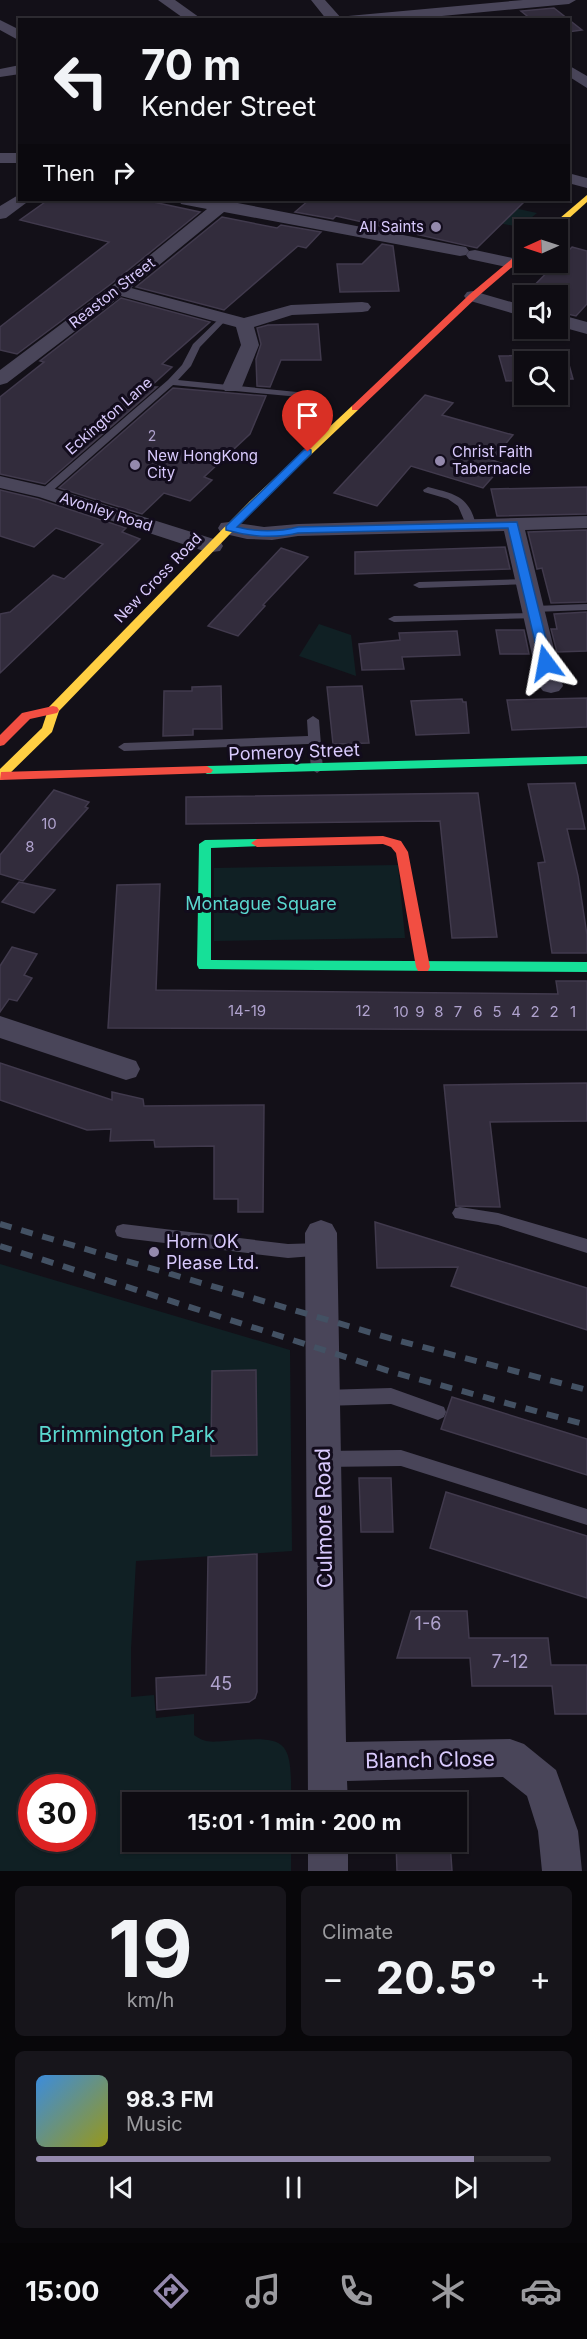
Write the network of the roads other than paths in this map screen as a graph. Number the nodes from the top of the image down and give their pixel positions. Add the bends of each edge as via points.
1 (165, 0) edge
2 (318, 0) edge
3 (569, 0) edge
4 (494, 3) edge
5 (193, 18) edge
6 (334, 18) edge
7 (365, 18) edge
8 (511, 18) edge
9 (0, 24) edge
10 (18, 36) edge
11 (18, 69) edge
12 (570, 70) edge
13 (0, 73) edge
14 (587, 83) edge
15 (0, 158) edge
16 (18, 158) edge
17 (570, 179) edge
18 (587, 183) edge
19 (587, 198) edge
20 (18, 200) edge
21 (193, 201) edge
22 (230, 207) junction
23 (0, 214) edge
24 (563, 219) edge
25 (514, 260) edge
26 (511, 263) junction
27 (118, 290) junction
28 (473, 297) junction
29 (362, 307) dead end
30 (514, 308) edge
31 (224, 318) junction
32 (568, 323) edge
33 (244, 324) junction
34 (587, 328) edge
35 (0, 379) edge
36 (171, 382) junction
37 (232, 387) junction
38 (308, 396) dead end
39 (0, 482) edge
40 (428, 490) dead end
41 (45, 492) junction
42 (587, 522) edge
43 (513, 524) junction
44 (471, 525) junction
45 (230, 528) junction
46 (212, 546) junction
47 (527, 582) junction
48 (418, 585) dead end
49 (587, 608) edge
50 (535, 613) junction
51 (394, 620) dead end
52 (551, 686) dead end
53 (53, 710) junction
54 (313, 720) dead end
55 (314, 740) junction
56 (0, 742) edge
57 (124, 747) dead end
58 (587, 760) edge
59 (317, 769) junction
60 (1, 776) edge
61 (423, 967) junction
62 (587, 967) edge
63 (0, 1027) edge
64 (126, 1069) dead end
65 (460, 1213) dead end
66 (123, 1231) dead end
67 (321, 1242) joint
68 (587, 1246) edge
69 (323, 1398) junction
70 (438, 1412) dead end
71 (324, 1459) junction
72 (587, 1517) edge
73 (327, 1762) junction
74 (328, 1792) edge
75 (328, 1852) edge
76 (328, 1871) edge
77 (562, 1871) edge

1 - 5 street
2 - 6 street
3 - 4 street
4 - 7 street
4 - 8 street
9 - 10 street
11 - 13 street
12 - 14 street
15 - 16 street
17 - 18 street
19 - 24 main road
20 - 23 street
21 - 22 street
22 - 26 street
22 - 27 street, Reaston Street
25 - 26 main road, New Cross Road
26 - 28 main road, New Cross Road
27 - 31 street
27 - 35 street, Reaston Street
28 - 30 street
28 - 45 main road, New Cross Road
29 - 33 street via 291,309
31 - 33 street
31 - 36 lane via 196,346 186,366
32 - 34 street
33 - 37 street via 250,345
36 - 37 lane, Eckington Lane
36 - 41 lane, Eckington Lane
37 - 38 lane, Eckington Lane
39 - 41 street, Avonley Road
40 - 44 lane via 465,504
41 - 46 street, Avonley Road
42 - 43 street
43 - 44 street
43 - 47 street
44 - 45 street via 252,534
45 - 46 main road, New Cross Road
46 - 53 main road, New Cross Road
47 - 48 lane
47 - 50 street
49 - 50 lane
50 - 51 lane
50 - 52 street
53 - 56 main road via 26,716
53 - 60 main road, New Cross Road via 48,729
54 - 55 lane
55 - 57 lane
55 - 59 lane
58 - 59 main road, Pomeroy Street
59 - 60 main road, Pomeroy Street
61 - 61 main road via 204,965 205,844 383,840 396,844 402,852
61 - 62 main road
63 - 64 street
65 - 68 lane via 498,1219
66 - 67 lane via 288,1251
67 - 69 street, Culmore Road
69 - 70 lane via 391,1396
69 - 71 street, Culmore Road
71 - 72 lane via 401,1458
71 - 73 street, Culmore Road
73 - 74 street, Culmore Road
73 - 77 street, Blanch Close via 510,1758 542,1784 558,1832
75 - 76 street

